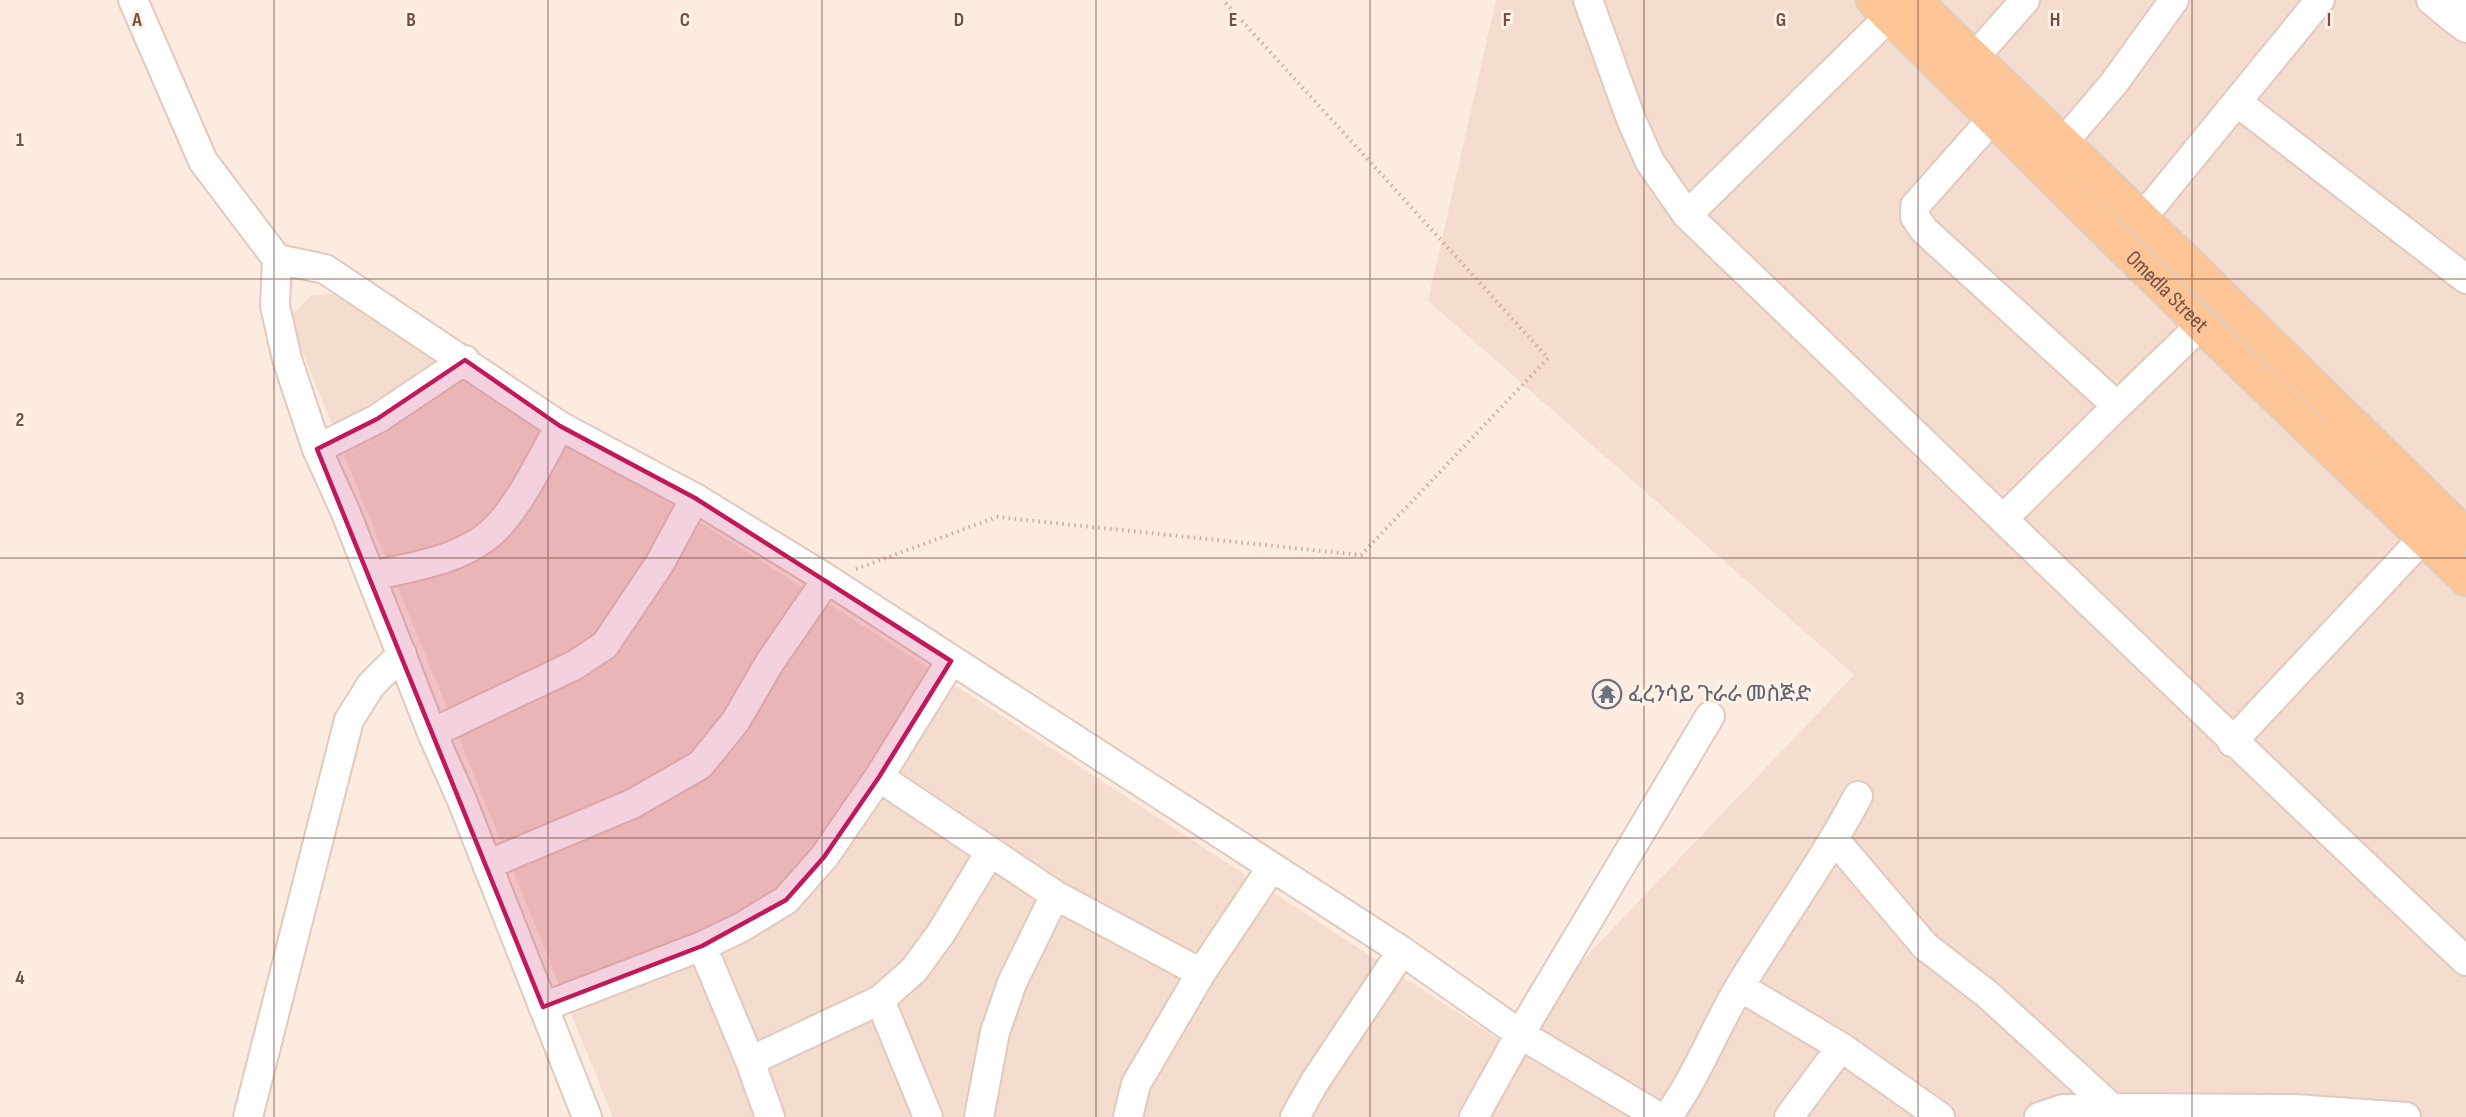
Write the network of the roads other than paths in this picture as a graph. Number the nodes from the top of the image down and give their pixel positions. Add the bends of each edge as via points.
1 (133, 0) edge
2 (1588, 0) edge
3 (2025, 0) edge
4 (2174, 0) edge
5 (2320, 0) edge
6 (2431, 0) edge
7 (1892, 6) edge
8 (2462, 17) edge
9 (1973, 59) junction
10 (2236, 102) junction
11 (1992, 119) junction
12 (2063, 144) junction
13 (1687, 215) junction
14 (2142, 218) junction
15 (277, 259) junction
16 (2466, 279) edge
17 (2201, 325) junction
18 (465, 360) junction
19 (2117, 406) junction
20 (560, 426) junction
21 (317, 449) junction
22 (695, 498) junction
23 (2004, 518) junction
24 (2466, 535) edge
25 (2423, 538) junction
26 (371, 576) junction
27 (827, 579) junction
28 (2466, 579) edge
29 (402, 654) junction
30 (951, 661) junction
31 (1710, 716) dead end
32 (432, 733) junction
33 (2232, 742) junction
34 (879, 777) junction
35 (1858, 796) dead end
36 (1835, 840) junction
37 (990, 852) junction
38 (487, 866) junction
39 (1272, 867) junction
40 (1055, 895) junction
41 (702, 946) junction
42 (1402, 951) junction
43 (2466, 961) edge
44 (1201, 973) junction
45 (1740, 987) junction
46 (880, 1000) junction
47 (543, 1007) junction
48 (1520, 1034) junction
49 (1841, 1047) junction
50 (750, 1060) junction
51 (2112, 1108) junction
52 (248, 1117) edge
53 (586, 1117) edge
54 (770, 1117) edge
55 (928, 1117) edge
56 (979, 1117) edge
57 (1128, 1117) edge
58 (1295, 1117) edge
59 (1474, 1117) edge
60 (1659, 1117) edge
61 (1667, 1117) edge
62 (1789, 1117) edge
63 (1940, 1117) edge
64 (2039, 1117) edge
65 (2406, 1117) edge

1 - 15 street via 202,161
2 - 13 street via 1650,162
3 - 9 street
4 - 12 street via 2114,83
5 - 10 street
6 - 8 street
7 - 9 main road, Omedla Street
7 - 11 main road, Omedla Street
7 - 13 street
9 - 12 main road, Omedla Street
10 - 14 street
10 - 16 street
11 - 17 main road, Omedla Street
11 - 19 street via 1915,206 1916,217 1924,230
12 - 14 main road, Omedla Street
13 - 23 street
14 - 24 main road, Omedla Street
15 - 18 street via 325,270
15 - 21 street via 275,306 287,359
17 - 19 street
17 - 25 main road, Omedla Street
18 - 20 street
18 - 21 street via 377,418
19 - 23 street
20 - 22 street
20 - 26 street via 499,525 478,542 449,556
21 - 26 street
22 - 27 street
22 - 32 street via 649,581 605,645 575,665
23 - 33 street
25 - 28 main road, Omedla Street
25 - 33 street
26 - 29 street
27 - 30 street
27 - 38 street via 770,662 735,722 700,765 632,804
29 - 32 street
29 - 52 street via 371,685 349,720
30 - 34 street
30 - 39 street
31 - 48 street
32 - 38 street
33 - 43 street
34 - 37 street
34 - 41 street via 824,857 786,900
35 - 36 street
36 - 45 street
36 - 51 street via 1925,946 1987,994
37 - 40 street
37 - 46 street via 914,970
38 - 47 street
39 - 42 street
39 - 44 street
40 - 44 street
40 - 56 street via 1008,993 995,1032
41 - 47 street
41 - 50 street
42 - 48 street
42 - 58 street
44 - 57 street via 1136,1084
45 - 49 street
45 - 61 street via 1685,1093
46 - 50 street
46 - 55 street
47 - 53 street
48 - 59 street
48 - 60 street
49 - 62 street
49 - 63 street
50 - 54 street
51 - 64 street via 2063,1109
51 - 65 street via 2295,1109

